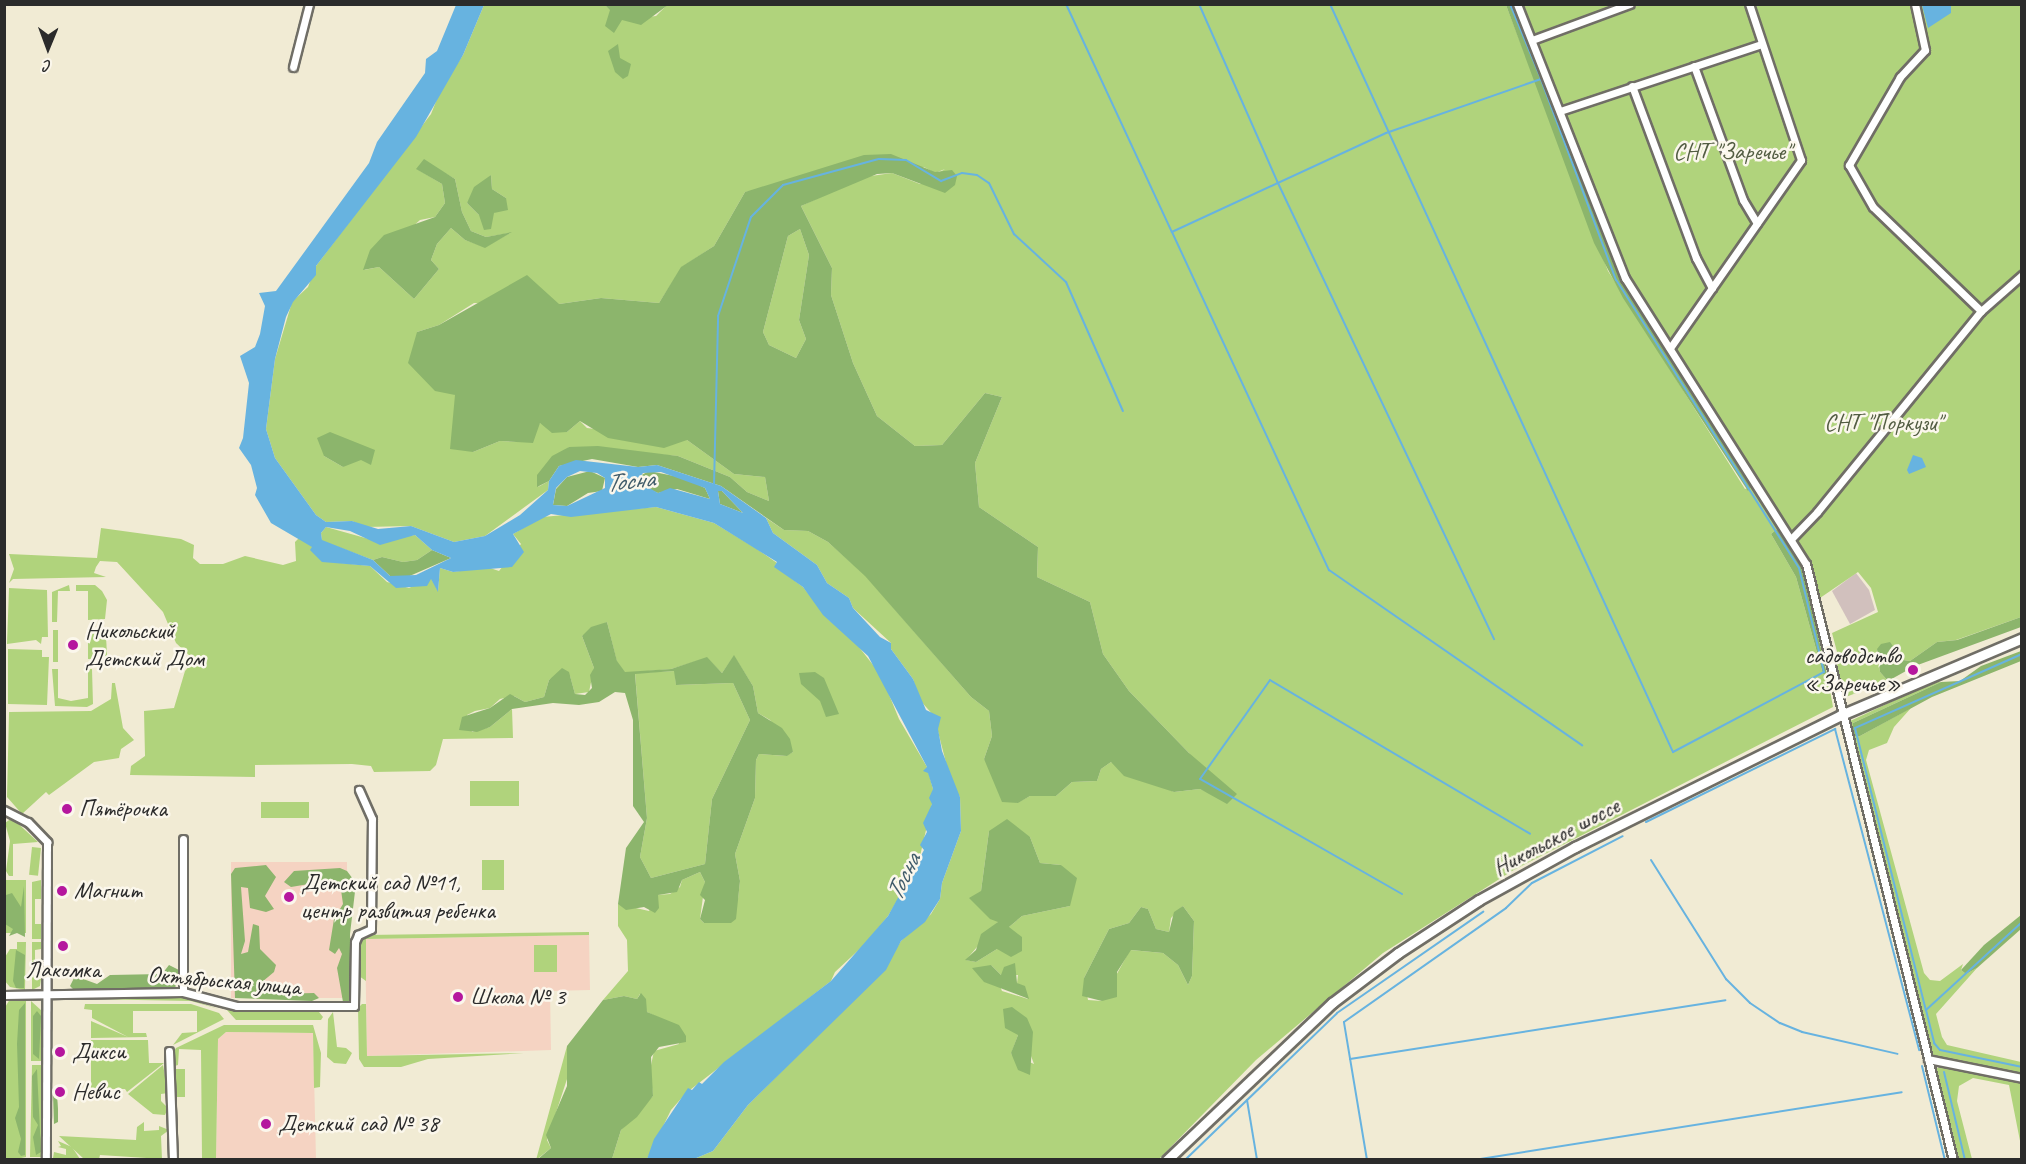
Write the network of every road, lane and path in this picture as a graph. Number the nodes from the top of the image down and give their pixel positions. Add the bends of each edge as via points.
1 (309, 4) edge
2 (1517, 4) edge
3 (1630, 4) edge
4 (1749, 4) edge
5 (1915, 4) edge
6 (1532, 40) junction
7 (1761, 44) junction
8 (1694, 66) junction
9 (293, 67) dead end
10 (1632, 86) junction
11 (1560, 111) junction
12 (1757, 223) junction
13 (2022, 275) edge
14 (1712, 288) junction
15 (1981, 311) junction
16 (1670, 348) junction
17 (1792, 538) junction
18 (2022, 638) edge
19 (1841, 715) junction
20 (359, 790) dead end
21 (4, 810) edge
22 (183, 839) dead end
23 (183, 992) junction
24 (46, 994) junction
25 (4, 995) edge
26 (169, 1051) dead end
27 (1928, 1059) junction
28 (2022, 1078) edge
29 (46, 1160) edge
30 (173, 1160) edge
31 (1167, 1160) edge
32 (1953, 1160) edge

1 - 9 street
2 - 6 street
3 - 6 street
4 - 7 street
5 - 15 street via 1925,50 1900,77 1849,165 1873,207
6 - 11 street
7 - 8 street
7 - 12 street via 1780,89 1801,160
8 - 10 street
8 - 12 street via 1743,200
10 - 11 street
10 - 14 street via 1696,258
11 - 16 street via 1625,278
12 - 14 street
13 - 15 street
14 - 16 street
15 - 17 street
16 - 17 street
17 - 19 street via 1806,564
18 - 19 main road, Никольское шоссе
19 - 27 street
19 - 31 main road, Никольское шоссе via 1575,847 1436,927 1332,1003
20 - 23 street, Октябрьская улица via 372,819 372,911 371,929 358,935 355,942 354,1006 237,1006
21 - 24 street via 28,822 46,842
22 - 23 street
23 - 24 street, Октябрьская улица
24 - 25 street, Октябрьская улица
24 - 29 street
26 - 30 street
27 - 28 street
27 - 32 street

